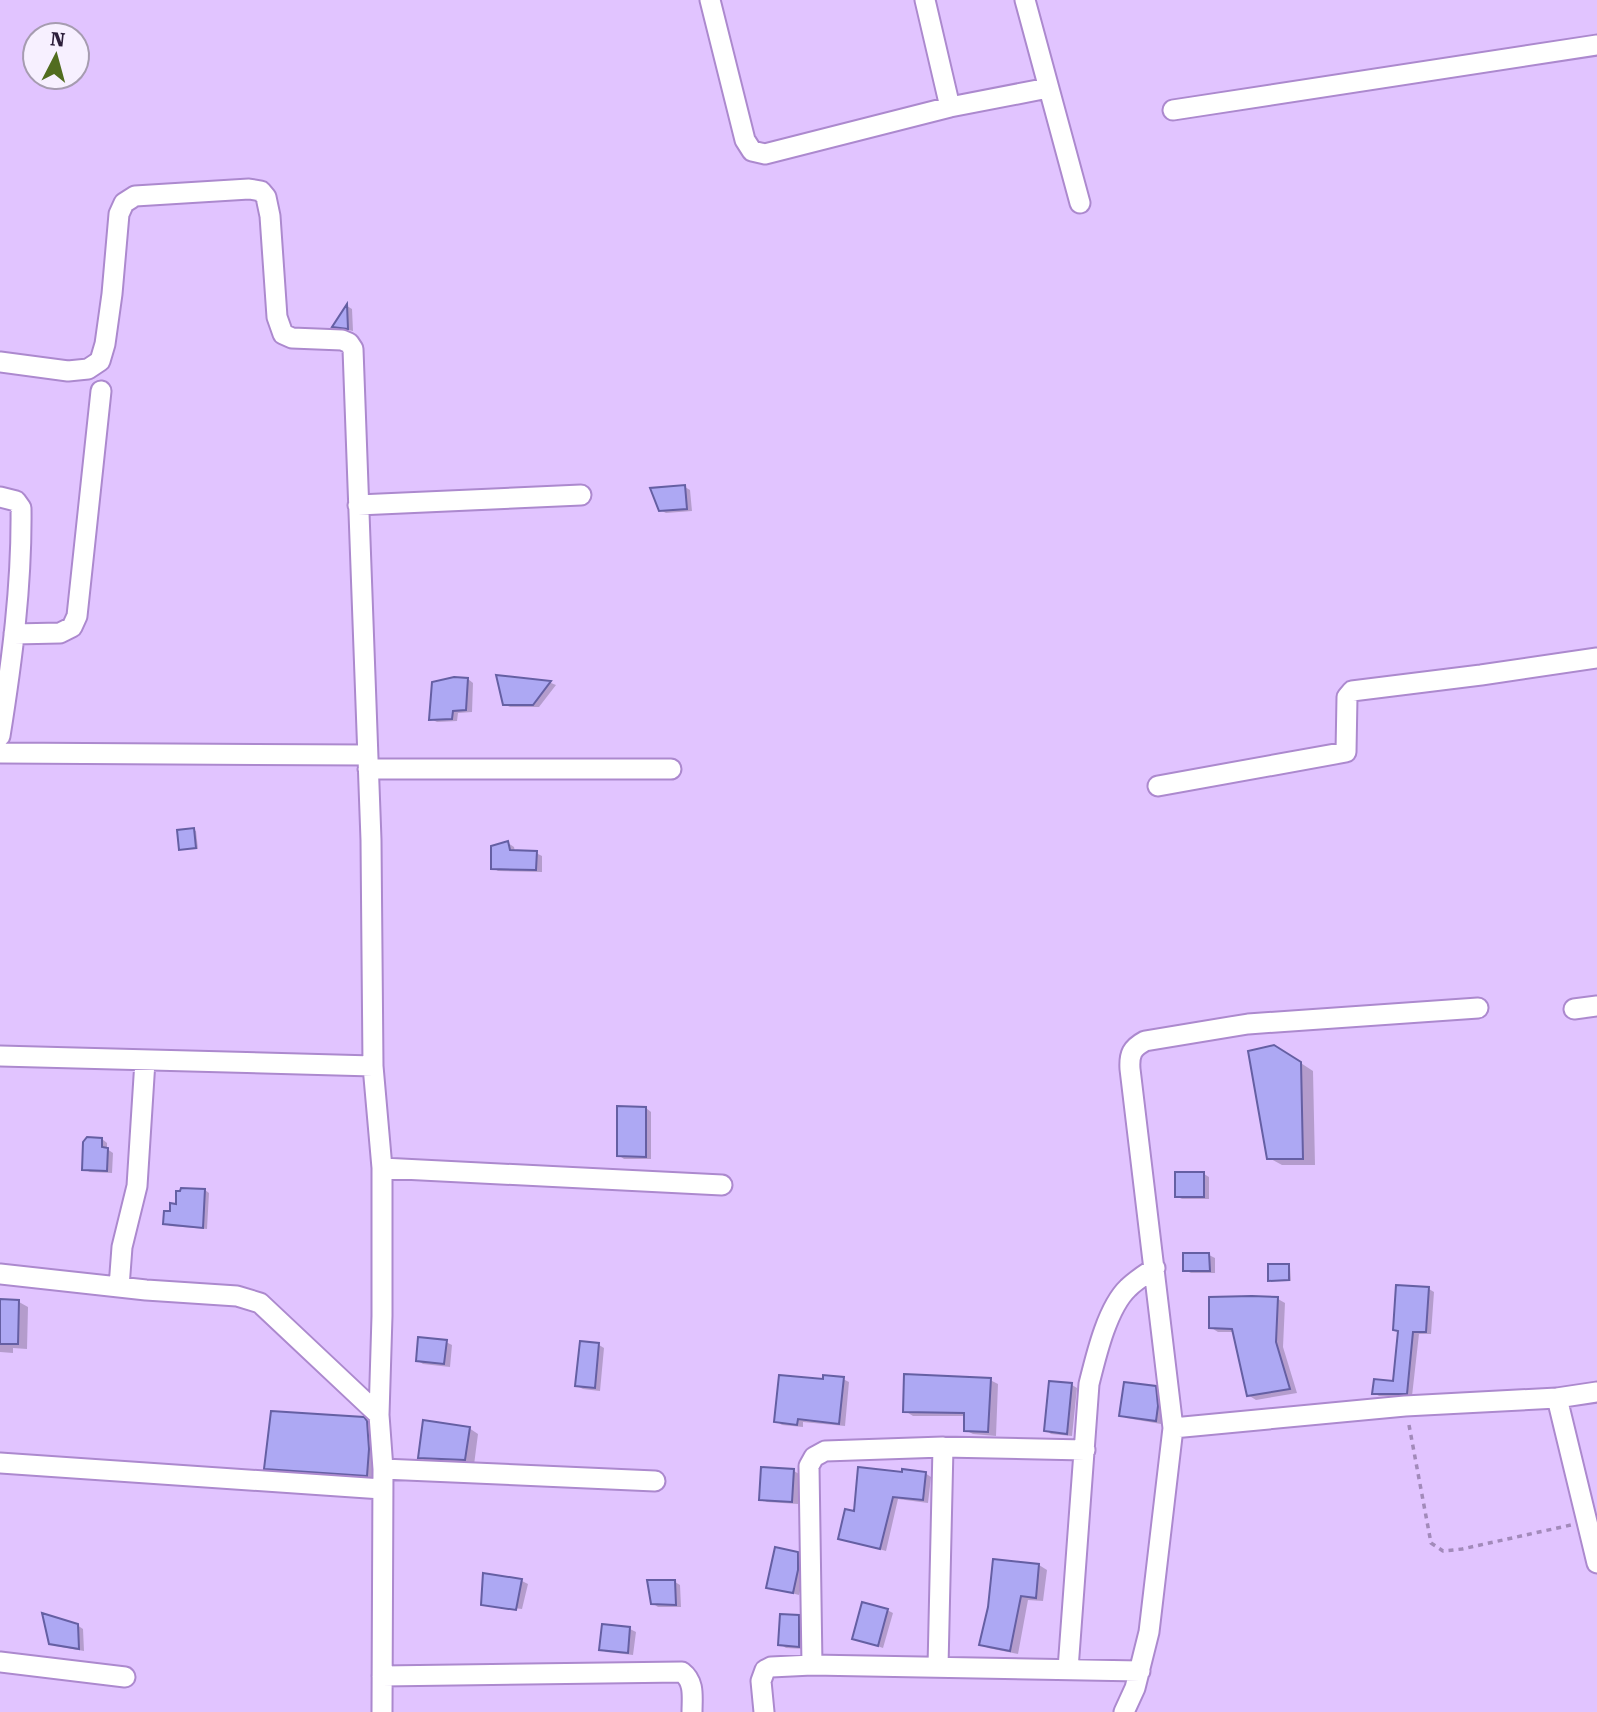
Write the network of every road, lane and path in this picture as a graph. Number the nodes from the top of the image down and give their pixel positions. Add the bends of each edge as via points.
1 (710, 0) edge
2 (925, 0) edge
3 (1025, 0) edge
4 (1597, 45) edge
5 (1048, 88) junction
6 (950, 107) junction
7 (1173, 110) dead end
8 (1080, 203) dead end
9 (0, 362) edge
10 (101, 391) dead end
11 (581, 495) dead end
12 (0, 497) edge
13 (358, 505) junction
14 (14, 634) junction
15 (1597, 658) edge
16 (0, 734) edge
17 (0, 753) edge
18 (368, 762) junction
19 (671, 769) dead end
20 (1158, 786) dead end
21 (1597, 1006) edge
22 (1478, 1008) dead end
23 (1574, 1009) dead end
24 (0, 1056) edge
25 (145, 1061) junction
26 (373, 1066) junction
27 (382, 1168) junction
28 (722, 1185) dead end
29 (1155, 1268) junction
30 (0, 1274) edge
31 (119, 1287) junction
32 (1597, 1392) edge
33 (1557, 1398) junction
34 (1405, 1406) junction
35 (379, 1415) junction
36 (1173, 1428) junction
37 (943, 1447) junction
38 (1085, 1450) junction
39 (0, 1463) edge
40 (383, 1469) junction
41 (655, 1481) dead end
42 (382, 1489) junction
43 (1587, 1522) junction
44 (1597, 1563) edge
45 (0, 1662) edge
46 (812, 1665) junction
47 (938, 1667) junction
48 (1068, 1668) junction
49 (1140, 1671) junction
50 (382, 1676) junction
51 (125, 1677) dead end
52 (382, 1712) edge
53 (692, 1712) edge
54 (764, 1712) edge
55 (1124, 1712) edge

1 - 6 street via 745,141 752,151 765,154
2 - 6 street
3 - 5 street
4 - 7 street
5 - 6 street
5 - 8 street
9 - 13 street via 68,371 88,369 100,360 124,203 135,196 261,191 270,216 277,317 283,334 342,340 352,349
10 - 14 street via 77,616 72,627 60,634
11 - 13 street
12 - 14 street via 16,501 22,509
13 - 18 street
14 - 16 street
15 - 20 street via 1353,691 1347,697 1346,752
17 - 18 street
18 - 19 street
18 - 26 street
21 - 23 street
22 - 29 street via 1248,1024 1145,1041 1133,1047 1130,1069
24 - 25 street
25 - 26 street
25 - 31 street via 137,1186 122,1247
26 - 27 street
27 - 28 street
27 - 35 street
29 - 36 street
29 - 38 street via 1127,1288 1098,1345 1089,1384
30 - 31 street
31 - 35 street via 237,1296 260,1303
32 - 33 street
33 - 34 street
33 - 43 street
34 - 36 street
34 - 43 path via 1431,1543 1443,1551
35 - 40 street
36 - 49 street via 1149,1632
37 - 38 street
37 - 46 street via 825,1451 808,1466
37 - 47 street
38 - 48 street
39 - 42 street
40 - 41 street
40 - 42 street
42 - 50 street
43 - 44 street
45 - 51 street
46 - 47 street
46 - 54 street via 765,1670 761,1681
47 - 48 street
48 - 49 street
49 - 55 street
50 - 52 street
50 - 53 street via 682,1672 692,1688

